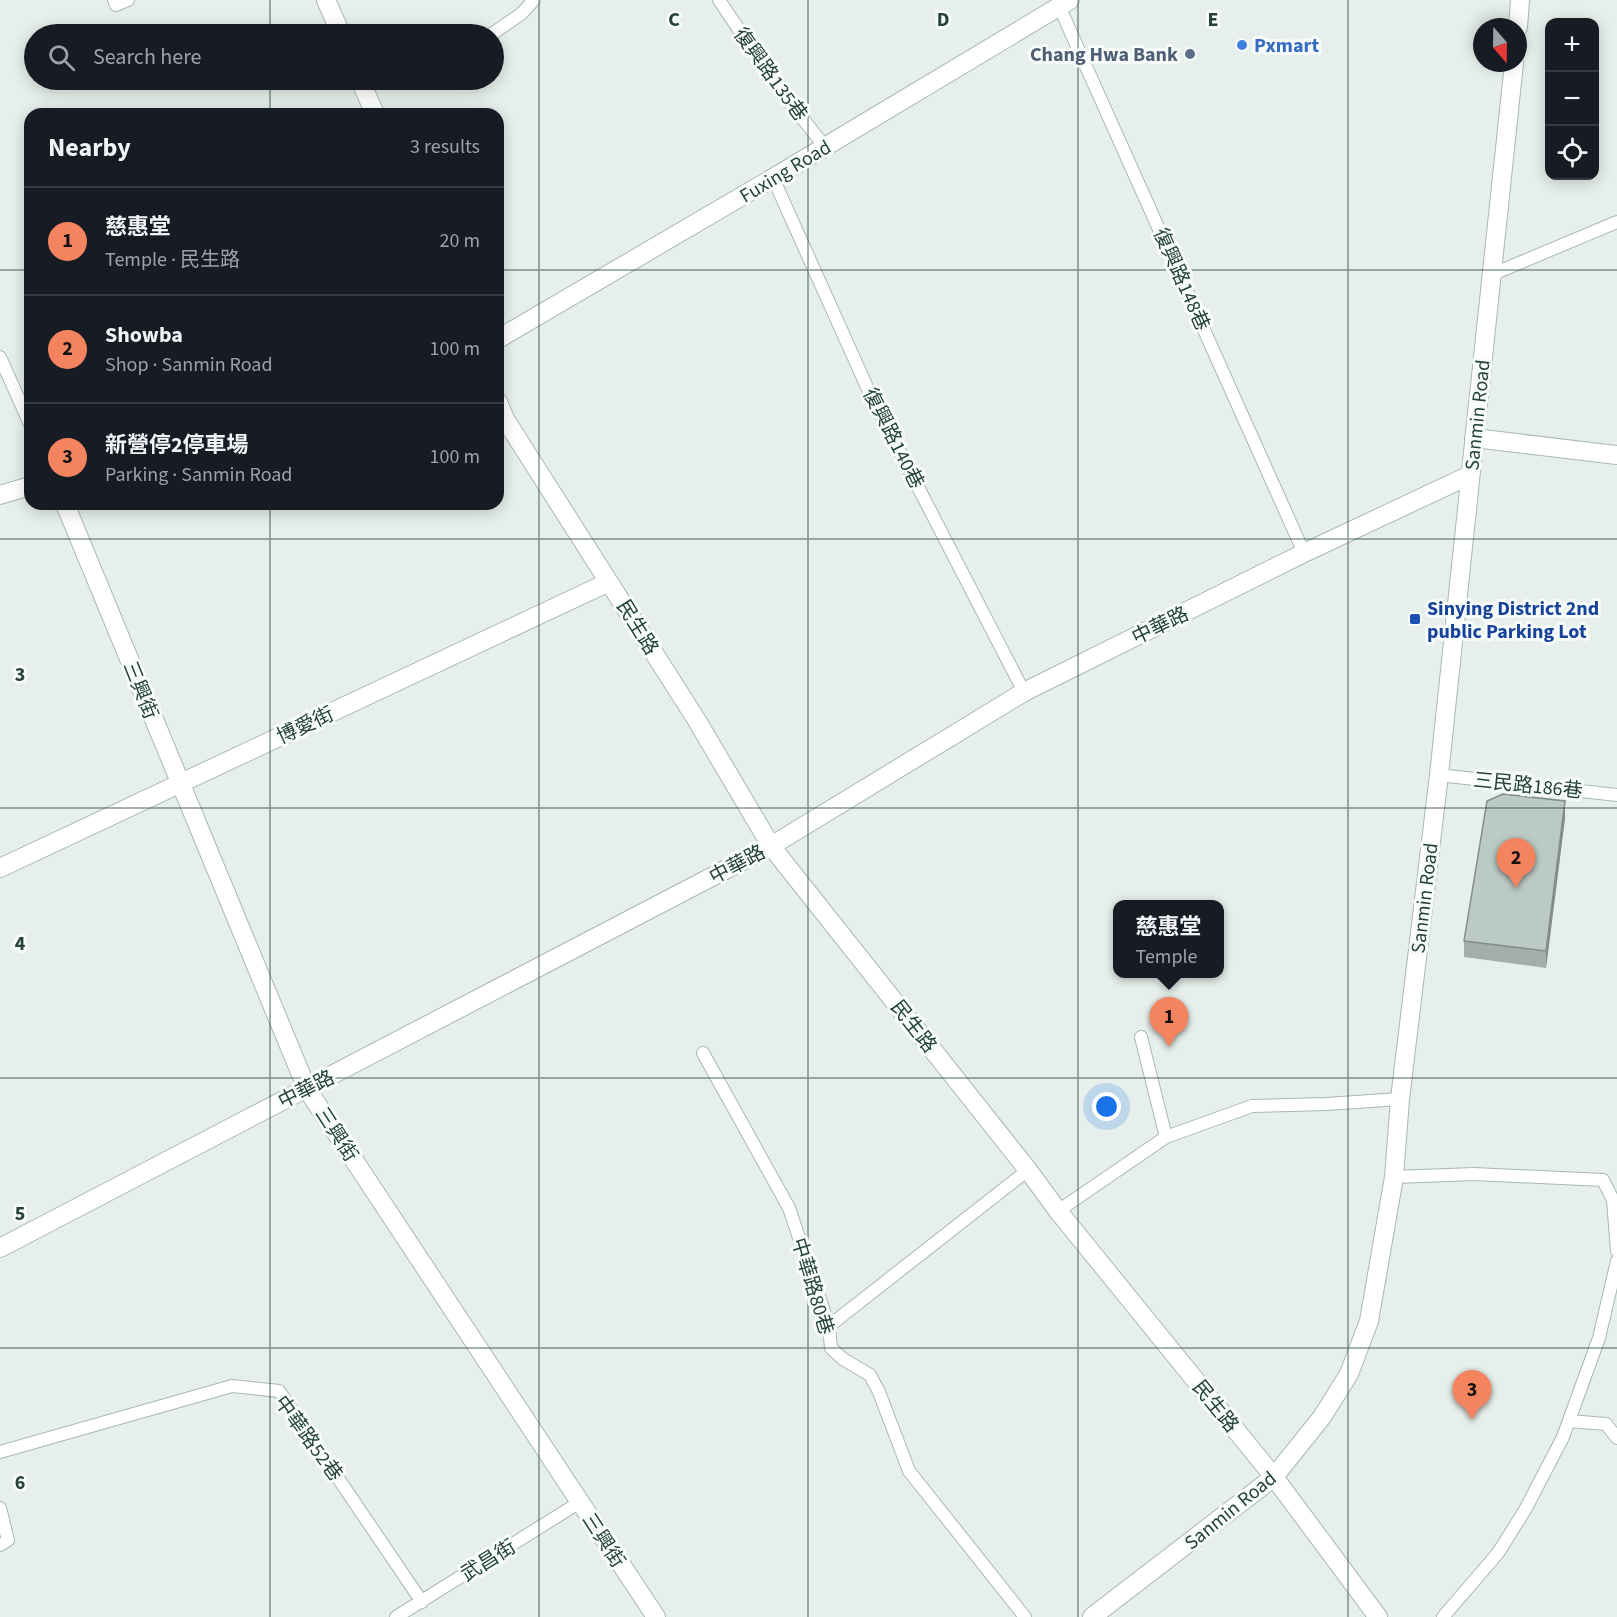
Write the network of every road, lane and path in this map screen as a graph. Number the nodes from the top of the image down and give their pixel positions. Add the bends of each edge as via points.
1 (114, 0) edge
2 (128, 0) edge
3 (326, 0) edge
4 (534, 0) edge
5 (719, 0) edge
6 (1520, 0) edge
7 (1062, 2) edge
8 (1519, 18) edge
9 (336, 24) edge
10 (504, 26) edge
11 (1513, 72) edge
12 (365, 90) edge
13 (373, 108) edge
14 (825, 147) junction
15 (773, 178) junction
16 (1617, 222) edge
17 (1493, 274) junction
18 (504, 335) edge
19 (0, 357) edge
20 (24, 411) edge
21 (504, 417) edge
22 (1474, 438) junction
23 (1617, 455) edge
24 (1470, 476) junction
25 (24, 488) edge
26 (0, 495) edge
27 (67, 510) edge
28 (1304, 553) junction
29 (609, 582) junction
30 (1024, 692) junction
31 (1439, 775) junction
32 (180, 784) junction
33 (1617, 795) edge
34 (771, 846) junction
35 (0, 868) edge
36 (1141, 1037) dead end
37 (703, 1053) dead end
38 (308, 1089) junction
39 (1400, 1099) junction
40 (1166, 1137) junction
41 (1028, 1170) junction
42 (1394, 1177) junction
43 (1617, 1179) edge
44 (1602, 1180) junction
45 (1058, 1211) junction
46 (0, 1248) edge
47 (1617, 1251) edge
48 (1617, 1261) edge
49 (829, 1326) junction
50 (1569, 1421) junction
51 (1612, 1425) edge
52 (1617, 1438) edge
53 (0, 1452) edge
54 (1274, 1477) junction
55 (580, 1502) junction
56 (0, 1508) edge
57 (0, 1545) edge
58 (422, 1602) junction
59 (654, 1616) edge
60 (396, 1617) edge
61 (1025, 1617) edge
62 (1092, 1617) edge
63 (1378, 1617) edge
64 (1443, 1617) edge

1 - 2 lane via 116,5
3 - 9 street
4 - 10 lane
5 - 14 lane, 復興路135巷 via 777,86
6 - 8 street
7 - 14 street, Fuxing Road
7 - 28 lane, 復興路148巷
11 - 17 street, Sanmin Road
12 - 13 street
14 - 15 street, Fuxing Road
15 - 18 street, Fuxing Road
15 - 30 lane, 復興路140巷 via 872,396
16 - 17 lane
17 - 22 street, Sanmin Road
19 - 20 lane
21 - 29 street, 民生路
22 - 23 street
22 - 24 street, Sanmin Road
24 - 28 street, 中華路
24 - 31 street, Sanmin Road
25 - 26 street
27 - 32 street, 三興街
28 - 30 street, 中華路
29 - 32 street, 博愛街
29 - 34 street, 民生路
30 - 34 street, 中華路
31 - 33 lane, 三民路186巷
31 - 39 street, Sanmin Road
32 - 35 street, 博愛街
32 - 38 street, 三興街
34 - 38 street, 中華路
34 - 41 street, 民生路
36 - 40 lane
37 - 49 lane, 中華路80巷 via 789,1208
38 - 46 street, 中華路
38 - 55 street, 三興街
39 - 40 lane via 1252,1106
39 - 42 street, Sanmin Road
40 - 45 lane
41 - 45 street, 民生路
41 - 49 lane
42 - 44 lane via 1474,1174
42 - 54 street, Sanmin Road via 1369,1321 1349,1374 1322,1417
43 - 44 lane
44 - 47 lane via 1612,1200
45 - 54 street, 民生路
48 - 50 lane via 1599,1338
49 - 61 lane, 中華路80巷 via 831,1348 870,1375 909,1471
50 - 51 lane
50 - 64 lane via 1525,1510 1498,1554
51 - 52 lane
53 - 58 lane, 中華路52巷 via 232,1386 279,1391
54 - 62 street, Sanmin Road
54 - 63 street, 民生路
55 - 58 lane, 武昌街
55 - 59 street, 三興街
56 - 57 lane via 8,1540
58 - 60 lane, 武昌街

